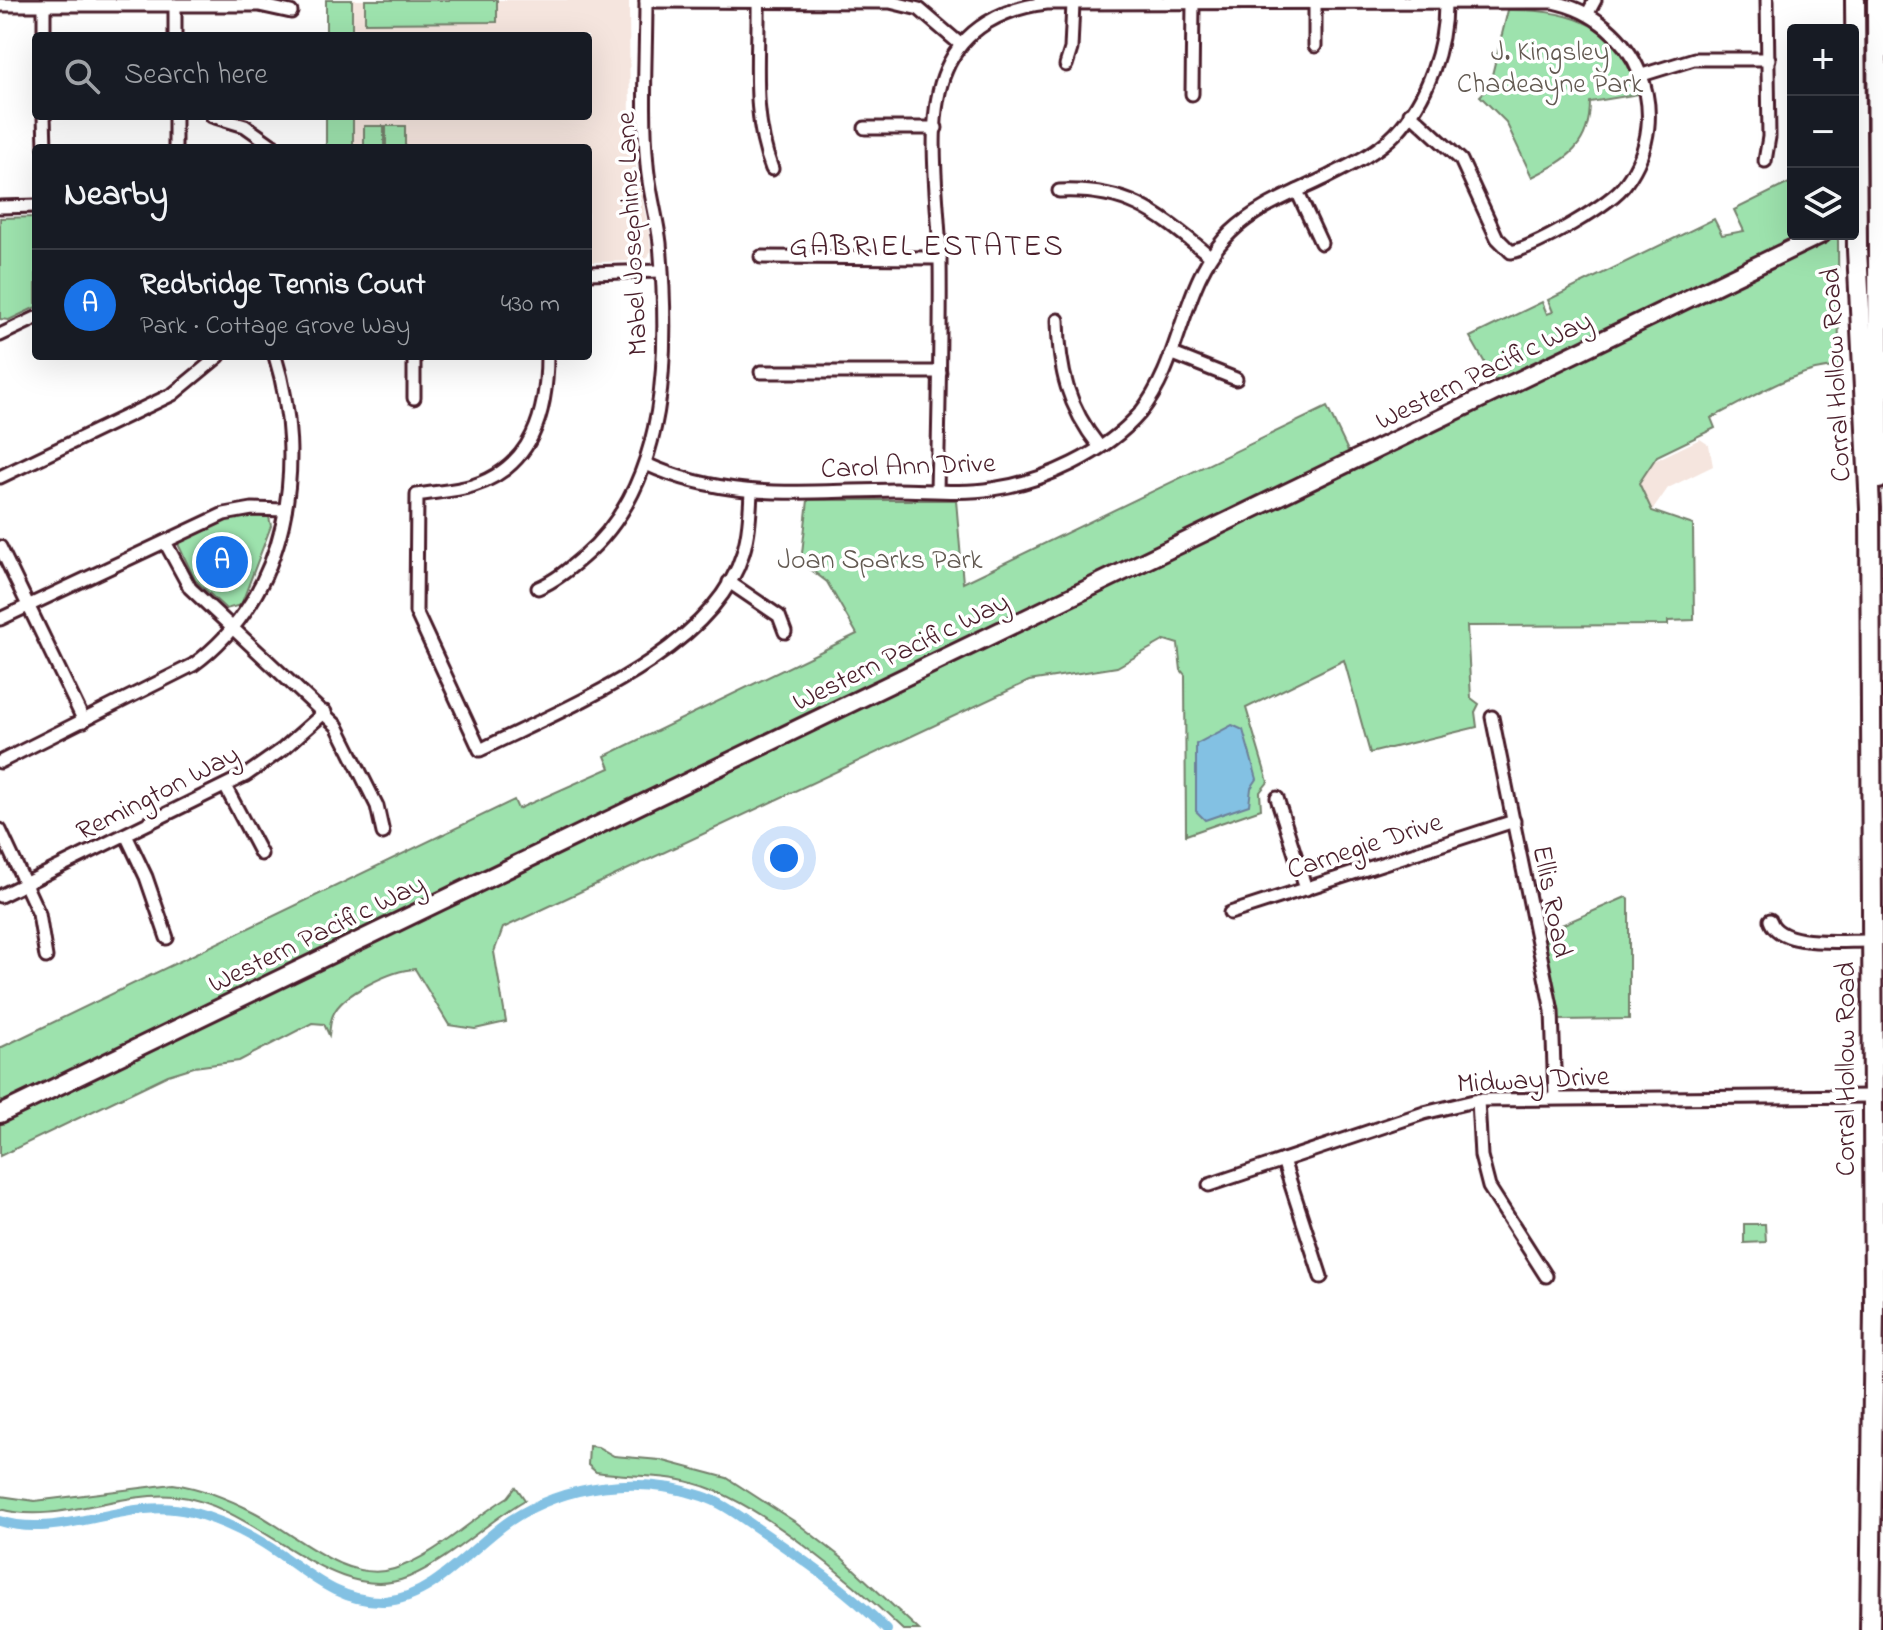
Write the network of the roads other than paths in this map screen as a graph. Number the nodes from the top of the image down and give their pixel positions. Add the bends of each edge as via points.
1 (646, 0) edge
2 (1595, 0) edge
3 (1767, 0) edge
4 (1844, 0) edge
5 (1855, 0) edge
6 (1877, 0) edge
7 (758, 1) edge
8 (1445, 1) edge
9 (1193, 2) junction
10 (1315, 2) junction
11 (1073, 3) junction
12 (0, 5) edge
13 (44, 5) junction
14 (175, 5) junction
15 (291, 12) dead end
16 (1588, 13) junction
17 (1845, 24) edge
18 (44, 32) edge
19 (175, 32) edge
20 (960, 44) junction
21 (1315, 46) dead end
22 (1769, 59) junction
23 (1066, 65) dead end
24 (1642, 75) junction
25 (1192, 94) dead end
26 (1410, 113) junction
27 (44, 120) edge
28 (175, 120) edge
29 (225, 120) edge
30 (865, 128) dead end
31 (936, 128) junction
32 (45, 144) edge
33 (175, 144) edge
34 (270, 144) edge
35 (1765, 161) dead end
36 (1854, 168) edge
37 (772, 169) dead end
38 (1059, 191) dead end
39 (1297, 191) junction
40 (32, 206) edge
41 (0, 207) edge
42 (1810, 240) edge
43 (1854, 240) edge
44 (1321, 243) dead end
45 (1210, 256) junction
46 (761, 257) dead end
47 (940, 258) junction
48 (661, 271) junction
49 (592, 273) edge
50 (1858, 279) junction
51 (1879, 279) junction
52 (32, 320) edge
53 (1058, 320) dead end
54 (0, 335) edge
55 (1173, 354) junction
56 (214, 360) edge
57 (276, 360) edge
58 (414, 360) edge
59 (547, 360) edge
60 (761, 372) dead end
61 (940, 372) junction
62 (1236, 379) dead end
63 (414, 398) dead end
64 (1099, 446) junction
65 (646, 464) junction
66 (0, 477) edge
67 (937, 490) junction
68 (751, 492) junction
69 (285, 510) junction
70 (1877, 512) edge
71 (165, 542) junction
72 (0, 547) edge
73 (729, 582) junction
74 (538, 588) dead end
75 (28, 606) junction
76 (0, 619) edge
77 (234, 628) junction
78 (785, 632) dead end
79 (325, 712) junction
80 (1492, 717) dead end
81 (84, 721) junction
82 (0, 762) edge
83 (225, 786) junction
84 (1277, 798) dead end
85 (1514, 821) junction
86 (1876, 822) edge
87 (0, 830) edge
88 (383, 833) dead end
89 (126, 835) junction
90 (261, 854) dead end
91 (26, 883) junction
92 (1306, 889) junction
93 (0, 896) edge
94 (1230, 913) dead end
95 (1770, 920) dead end
96 (167, 938) dead end
97 (1871, 941) junction
98 (46, 957) dead end
99 (1872, 1096) junction
100 (1555, 1097) junction
101 (1478, 1100) junction
102 (0, 1114) edge
103 (1283, 1160) junction
104 (1209, 1185) dead end
105 (1546, 1276) dead end
106 (1321, 1277) dead end
107 (1874, 1309) junction
108 (1883, 1437) edge
109 (1879, 1469) edge
110 (1870, 1630) edge

1 - 7 street
1 - 48 street, Mabel Josephine Lane via 647,167
2 - 16 street
3 - 22 street
4 - 17 main road
5 - 36 main road, Corral Hollow Road
6 - 51 main road, Corral Hollow Road
7 - 20 street via 901,4 927,15
7 - 37 street via 758,117
8 - 10 street
8 - 16 street via 1544,1
8 - 26 street, Carol Ann Drive via 1438,54
9 - 10 street
9 - 11 street
9 - 25 street
10 - 21 street
11 - 20 street via 1020,6 986,22
11 - 23 street
12 - 13 street
13 - 14 street
13 - 18 street
14 - 15 street via 259,5
14 - 19 street
16 - 24 street via 1615,32
20 - 31 street via 939,89
22 - 24 street via 1694,59
22 - 35 street
24 - 26 street via 1649,112 1646,141 1639,163 1617,195 1518,251 1504,249 1461,160
26 - 39 street, Carol Ann Drive via 1396,133 1369,154
27 - 32 street
28 - 33 street
29 - 34 street
30 - 31 street
31 - 47 street
38 - 45 street via 1128,198
39 - 44 street
39 - 45 street, Carol Ann Drive via 1253,214
40 - 41 street
42 - 102 street, Western Pacific Way
43 - 50 main road, Corral Hollow Road
45 - 55 street, Carol Ann Drive
46 - 47 street
47 - 61 street
48 - 49 street
48 - 65 street, Mabel Josephine Lane via 658,421
50 - 51 main road
50 - 70 main road, Corral Hollow Road
51 - 70 main road, Corral Hollow Road
52 - 54 street
53 - 64 street via 1065,388
55 - 62 street
55 - 64 street, Carol Ann Drive via 1137,417
56 - 66 street via 173,394
57 - 69 street via 288,417
58 - 63 street
59 - 73 street via 547,395 538,428 520,453 474,485 417,495 416,612 480,750 627,677 660,655 701,619
60 - 61 street
61 - 67 street
64 - 67 street, Carol Ann Drive via 1026,481 990,490
65 - 68 street, Carol Ann Drive via 698,484
65 - 74 street, Mabel Josephine Lane via 616,524 572,566
67 - 68 street, Carol Ann Drive
68 - 73 street via 743,555
69 - 71 street via 235,511
69 - 77 street via 269,570
70 - 86 main road, Corral Hollow Road
71 - 75 street
71 - 77 street via 190,588
72 - 75 street
73 - 78 street via 779,616
75 - 76 street
75 - 81 street
77 - 79 street
77 - 81 street via 193,665
79 - 83 street, Remington Way via 265,763
79 - 88 street via 351,750 377,806
80 - 85 street, Ellis Road
81 - 82 street
83 - 89 street, Remington Way
83 - 90 street
84 - 92 street
85 - 92 street, Carnegie Drive
85 - 100 street, Ellis Road via 1552,1011
86 - 97 main road, Corral Hollow Road
87 - 91 street
89 - 91 street, Remington Way
89 - 96 street
91 - 93 street, Remington Way
91 - 98 street via 43,923
92 - 94 street, Carnegie Drive
95 - 97 street via 1790,939
97 - 99 main road, Corral Hollow Road
99 - 100 street, Midway Drive
99 - 107 main road, Corral Hollow Road
100 - 101 street, Midway Drive
101 - 103 street, Midway Drive
101 - 105 street via 1481,1156 1489,1187
103 - 104 street, Midway Drive
103 - 106 street
107 - 108 main road via 1882,1348
107 - 109 main road, Corral Hollow Road
109 - 110 main road, Corral Hollow Road

